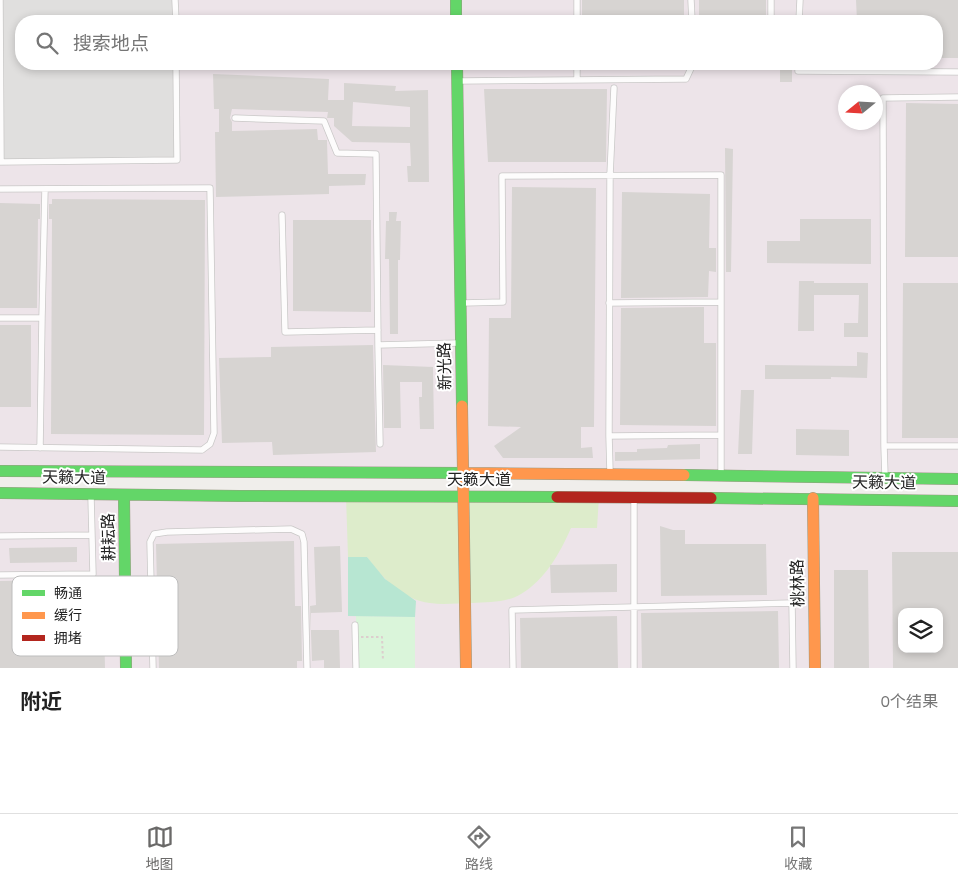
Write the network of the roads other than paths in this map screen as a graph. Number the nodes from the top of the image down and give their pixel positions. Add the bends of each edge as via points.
1 (0, 0) edge
2 (176, 0) edge
3 (456, 0) edge
4 (577, 0) edge
5 (691, 0) edge
6 (771, 0) edge
7 (800, 0) edge
8 (176, 15) edge
9 (456, 15) edge
10 (577, 15) edge
11 (692, 15) edge
12 (771, 15) edge
13 (799, 15) edge
14 (176, 70) edge
15 (457, 70) edge
16 (577, 70) edge
17 (690, 70) edge
18 (798, 70) edge
19 (958, 72) edge
20 (577, 80) junction
21 (457, 81) junction
22 (614, 88) dead end
23 (958, 97) edge
24 (235, 118) dead end
25 (1, 162) edge
26 (610, 176) junction
27 (0, 189) edge
28 (45, 189) junction
29 (282, 215) dead end
30 (721, 302) junction
31 (609, 303) junction
32 (461, 304) junction
33 (0, 318) edge
34 (42, 318) junction
35 (378, 330) junction
36 (461, 342) junction
37 (378, 345) junction
38 (721, 435) junction
39 (609, 436) junction
40 (380, 444) dead end
41 (884, 446) junction
42 (958, 446) edge
43 (0, 447) edge
44 (40, 448) junction
45 (0, 471) edge
46 (463, 474) junction
47 (610, 474) junction
48 (721, 477) junction
49 (885, 478) junction
50 (958, 479) edge
51 (0, 493) edge
52 (90, 495) junction
53 (124, 496) junction
54 (464, 496) junction
55 (634, 497) junction
56 (813, 498) junction
57 (958, 501) edge
58 (92, 535) junction
59 (0, 536) edge
60 (0, 575) edge
61 (125, 576) edge
62 (151, 576) edge
63 (634, 607) junction
64 (355, 625) dead end
65 (308, 668) edge
66 (356, 668) edge
67 (466, 668) edge
68 (513, 668) edge
69 (634, 668) edge
70 (794, 668) edge
71 (816, 668) edge

1 - 25 lane
2 - 8 lane
3 - 9 main road
4 - 10 lane
5 - 11 lane
6 - 12 lane
7 - 13 lane
14 - 25 lane via 177,160
15 - 21 main road, 新光路
16 - 20 lane
17 - 20 lane via 686,78
18 - 19 lane
20 - 21 lane
21 - 32 main road, 新光路
22 - 26 lane
23 - 41 lane via 883,98
24 - 35 lane via 324,122 336,153 376,154
26 - 30 lane via 721,175
26 - 31 lane
26 - 32 lane via 502,176 503,302
27 - 28 lane
28 - 34 lane
28 - 44 lane via 210,188 214,433 210,444 202,450
29 - 35 lane via 285,332
30 - 31 lane
30 - 38 lane
31 - 39 lane
32 - 36 main road, 新光路
33 - 34 lane
34 - 44 lane
35 - 37 lane
36 - 37 lane
36 - 46 main road, 新光路
37 - 40 lane
38 - 39 lane
38 - 48 lane
39 - 47 lane
41 - 42 lane
41 - 49 lane
43 - 44 lane
45 - 46 main road, 天籁大道
46 - 47 main road, 天籁大道
46 - 54 main road, 新光路
47 - 48 main road, 天籁大道
48 - 49 main road, 天籁大道
49 - 50 main road, 天籁大道
51 - 52 main road, 天籁大道
52 - 53 main road, 天籁大道
52 - 58 lane
53 - 54 main road, 天籁大道
53 - 61 main road, 耕耘路
54 - 55 main road, 天籁大道
54 - 67 main road, 新光路
55 - 56 main road, 天籁大道
55 - 63 lane
56 - 57 main road, 天籁大道
56 - 71 main road, 桃林路
58 - 59 lane
58 - 60 lane via 92,574
62 - 65 lane via 150,542 154,534 291,529 302,534
63 - 68 lane via 512,610
63 - 69 lane
63 - 70 lane via 792,603
64 - 66 lane

